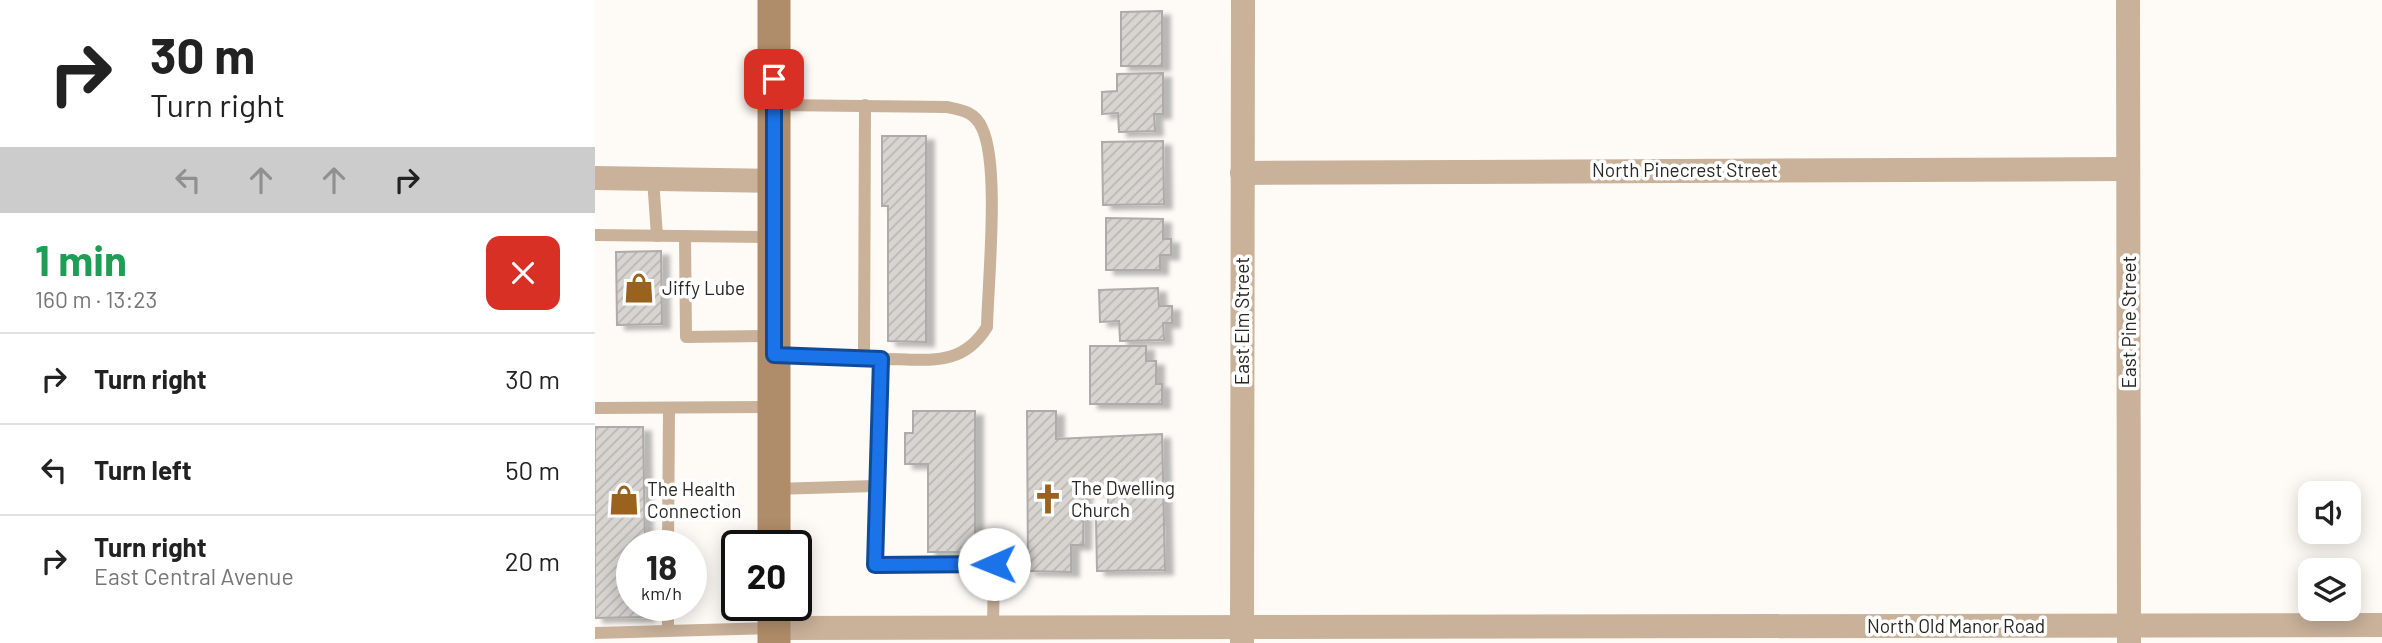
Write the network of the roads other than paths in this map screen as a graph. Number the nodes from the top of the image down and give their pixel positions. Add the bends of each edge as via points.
1 (774, 0) edge
2 (1243, 0) edge
3 (2128, 0) edge
4 (774, 105) junction
5 (865, 105) junction
6 (2128, 169) junction
7 (1242, 173) junction
8 (595, 178) edge
9 (653, 179) junction
10 (774, 181) junction
11 (595, 235) edge
12 (657, 236) junction
13 (685, 236) junction
14 (774, 237) junction
15 (774, 345) junction
16 (864, 359) junction
17 (881, 359) junction
18 (774, 407) junction
19 (595, 408) edge
20 (669, 409) junction
21 (875, 486) junction
22 (774, 489) junction
23 (668, 530) edge
24 (774, 530) edge
25 (668, 621) edge
26 (774, 625) edge
27 (2382, 625) edge
28 (993, 627) junction
29 (668, 631) junction
30 (595, 633) edge
31 (2129, 634) edge
32 (1242, 635) edge

1 - 4 main road
2 - 7 street, East Elm Street
3 - 6 street, East Pine Street
4 - 5 lane
4 - 10 main road
5 - 16 lane
5 - 17 lane via 970,112 982,128 991,166 987,327 976,345 955,358
6 - 7 street, North Pinecrest Street
6 - 31 street, East Pine Street
7 - 32 street, East Elm Street
8 - 9 street
9 - 10 street
9 - 12 lane
10 - 14 main road
11 - 12 lane
12 - 13 lane
13 - 14 lane
13 - 15 lane via 685,337
14 - 15 main road
15 - 16 lane
15 - 18 main road
16 - 17 lane
17 - 21 lane
18 - 20 lane
18 - 22 main road
19 - 20 lane
20 - 23 lane
21 - 22 lane
21 - 28 lane via 875,565 994,564
22 - 24 main road
25 - 29 lane
26 - 28 street, North Old Manor Road
26 - 29 lane
27 - 31 street, North Old Manor Road
28 - 32 street, North Old Manor Road
29 - 30 lane
31 - 32 street, North Old Manor Road

